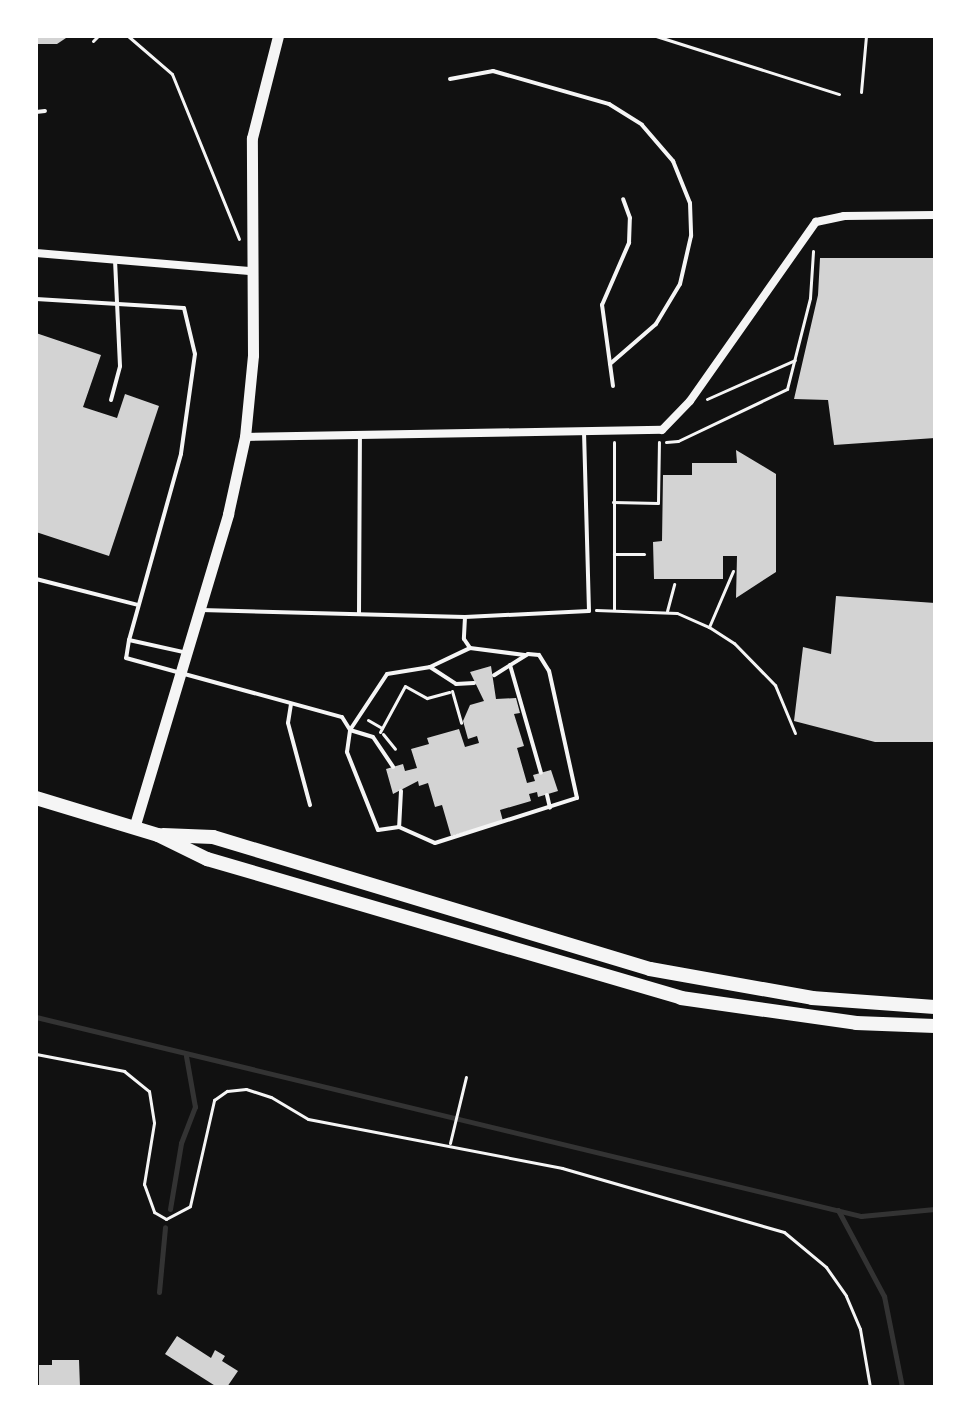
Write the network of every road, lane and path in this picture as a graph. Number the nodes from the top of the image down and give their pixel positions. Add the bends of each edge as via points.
1 (98, 36) edge
2 (128, 36) edge
3 (278, 36) edge
4 (656, 36) edge
5 (866, 36) edge
6 (93, 41) dead end
7 (450, 79) dead end
8 (861, 92) dead end
9 (839, 94) dead end
10 (45, 111) dead end
11 (36, 112) edge
12 (623, 199) dead end
13 (935, 215) edge
14 (241, 243) dead end
15 (813, 251) dead end
16 (36, 253) edge
17 (115, 260) junction
18 (252, 271) junction
19 (36, 299) edge
20 (117, 305) junction
21 (795, 360) junction
22 (610, 364) junction
23 (613, 386) dead end
24 (111, 400) dead end
25 (705, 400) dead end
26 (584, 432) junction
27 (360, 436) junction
28 (245, 437) junction
29 (628, 442) dead end
30 (643, 442) dead end
31 (659, 442) junction
32 (613, 502) junction
33 (614, 554) junction
34 (644, 554) dead end
35 (733, 571) dead end
36 (36, 579) edge
37 (674, 584) dead end
38 (138, 605) junction
39 (614, 609) junction
40 (199, 610) junction
41 (589, 610) junction
42 (667, 611) junction
43 (359, 614) junction
44 (465, 617) junction
45 (709, 627) junction
46 (129, 640) junction
47 (470, 648) junction
48 (186, 652) junction
49 (527, 655) junction
50 (510, 665) junction
51 (430, 667) junction
52 (180, 673) junction
53 (494, 675) dead end
54 (474, 683) dead end
55 (460, 689) dead end
56 (452, 691) junction
57 (291, 704) junction
58 (362, 717) junction
59 (461, 723) dead end
60 (382, 728) junction
61 (350, 730) junction
62 (795, 733) dead end
63 (375, 740) junction
64 (393, 767) dead end
65 (541, 773) dead end
66 (401, 791) dead end
67 (547, 795) dead end
68 (36, 798) edge
69 (310, 805) dead end
70 (550, 809) junction
71 (399, 827) junction
72 (134, 828) junction
73 (158, 835) junction
74 (935, 1007) edge
75 (935, 1026) edge
76 (36, 1054) edge
77 (466, 1077) dead end
78 (450, 1143) junction
79 (870, 1387) edge

1 - 6 path
2 - 14 path via 172,74
3 - 18 street via 252,138
4 - 9 path
5 - 8 path
7 - 22 lane via 493,71 609,104 642,125 673,161 690,203 691,236 680,284 656,324
10 - 11 lane
12 - 22 lane via 630,218 629,243 602,305
13 - 26 street via 844,216 816,222 667,428
15 - 21 path via 810,298
16 - 17 street
17 - 18 street
17 - 20 lane
18 - 28 street via 253,355
19 - 20 lane
20 - 24 lane via 120,366
20 - 38 lane via 184,308 195,354 181,454
21 - 25 path
21 - 31 path via 787,389 678,441
22 - 23 lane
26 - 27 street
26 - 41 lane
27 - 28 street
27 - 43 lane
28 - 40 street
29 - 32 path via 613,442
30 - 31 path
31 - 32 path via 658,503
32 - 33 path
33 - 34 path
33 - 39 path
35 - 45 path
36 - 38 lane
37 - 42 path
38 - 46 lane
39 - 41 path
39 - 42 path
40 - 43 lane
40 - 48 street
41 - 44 lane
42 - 45 path
43 - 44 lane
44 - 47 lane via 464,639
45 - 62 path via 734,643 775,685
46 - 48 lane
46 - 52 lane via 126,658
47 - 49 lane
47 - 51 lane
48 - 52 street
49 - 50 lane
49 - 70 lane via 539,655 549,671 578,784 577,798
50 - 53 lane
50 - 65 lane
51 - 54 lane via 456,684
51 - 58 lane via 387,674
52 - 57 lane
52 - 72 street
55 - 56 path
56 - 59 path
56 - 60 path via 427,698 405,686
57 - 61 lane via 342,717
57 - 69 lane via 288,723
58 - 60 path
58 - 61 lane
60 - 63 path
61 - 63 lane
61 - 71 lane via 347,752 371,823 378,830
63 - 64 lane
66 - 71 lane
67 - 70 lane
68 - 72 highway
70 - 71 lane via 435,843
72 - 73 highway
73 - 74 highway via 213,837 650,969 812,998
73 - 75 highway via 207,859 681,998 856,1023
76 - 78 path via 124,1071 149,1091 154,1123 144,1184 154,1212 166,1219 190,1206 214,1100 227,1091 246,1089 271,1097 308,1119
77 - 78 path
78 - 79 path via 632,1185 784,1232 826,1267 846,1296 860,1329

